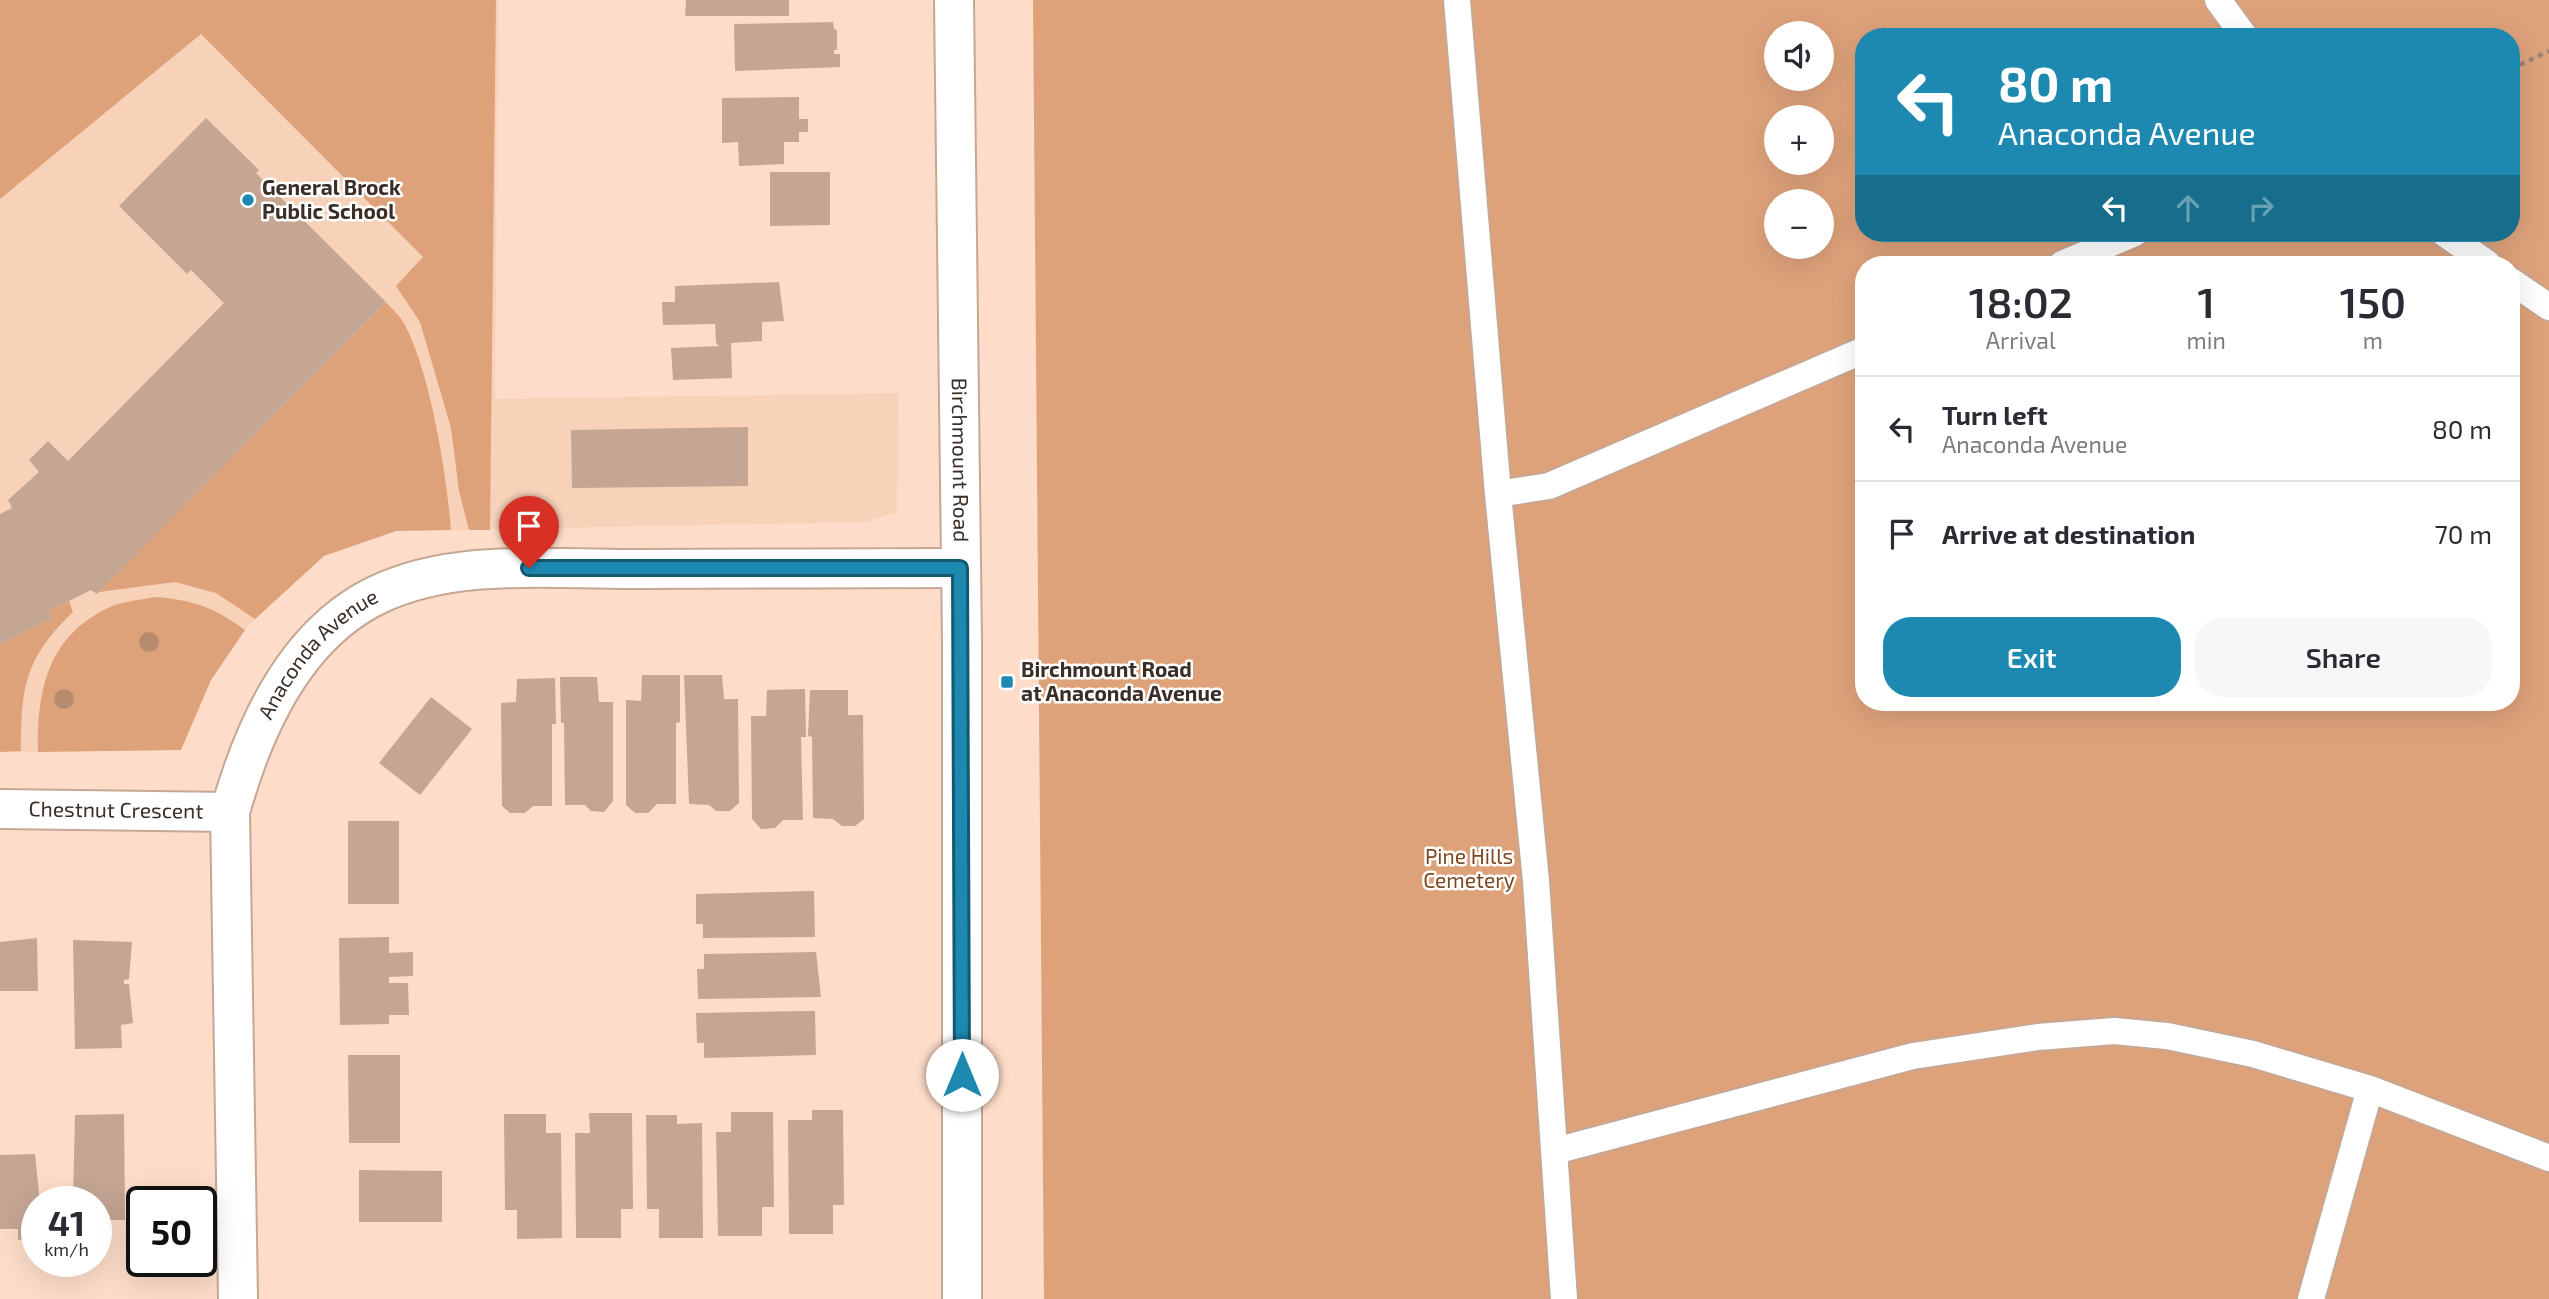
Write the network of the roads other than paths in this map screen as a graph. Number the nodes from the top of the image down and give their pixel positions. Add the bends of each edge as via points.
1 (954, 0) edge
2 (1457, 0) edge
3 (2218, 0) edge
4 (2238, 28) edge
5 (2114, 242) edge
6 (2457, 242) edge
7 (2081, 256) edge
8 (2477, 256) edge
9 (2520, 287) edge
10 (2549, 307) edge
11 (1855, 354) edge
12 (1498, 494) junction
13 (960, 568) junction
14 (0, 809) edge
15 (230, 812) junction
16 (2370, 1089) junction
17 (1555, 1151) junction
18 (2549, 1158) edge
19 (239, 1299) edge
20 (962, 1299) edge
21 (1564, 1299) edge
22 (2311, 1299) edge

1 - 13 street, Birchmount Road
2 - 12 lane
3 - 4 lane
5 - 7 lane
6 - 8 lane
9 - 10 lane
11 - 12 lane via 1549,486
12 - 17 lane via 1536,881
13 - 15 street, Anaconda Avenue via 529,568 448,574 411,582 375,596 347,615 293,670 262,720 244,761
13 - 20 street, Birchmount Road
14 - 15 street, Chestnut Crescent
15 - 19 street, Anaconda Avenue
16 - 17 lane via 2253,1054 2167,1036 2114,1031 1913,1056
16 - 18 lane
16 - 22 lane
17 - 21 lane

